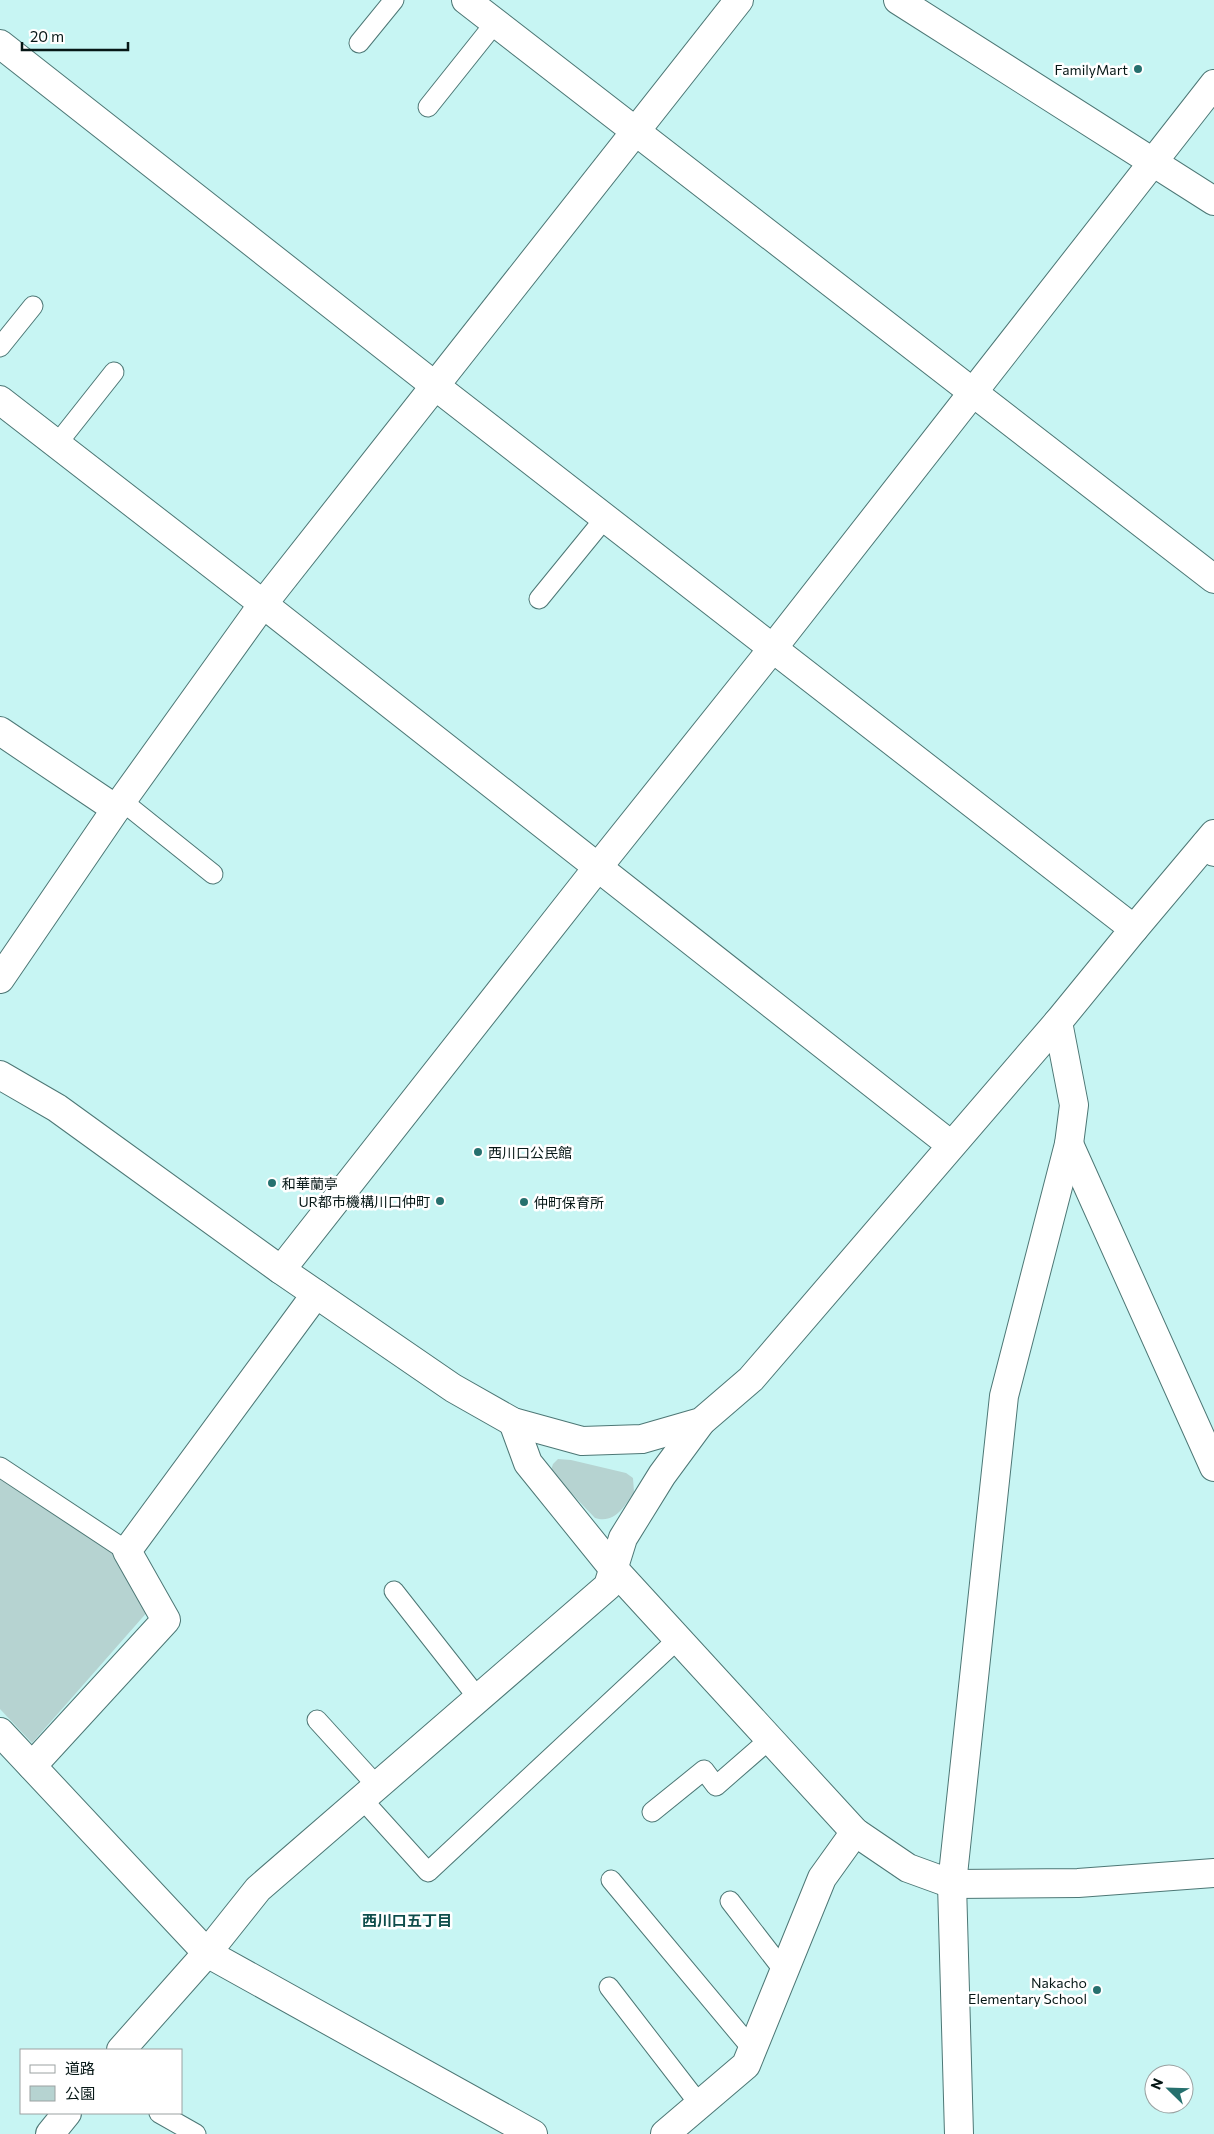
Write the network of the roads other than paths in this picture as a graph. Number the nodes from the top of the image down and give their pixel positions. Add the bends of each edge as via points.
1 (394, 0) edge
2 (466, 0) edge
3 (739, 0) edge
4 (898, 0) edge
5 (495, 23) junction
6 (359, 43) dead end
7 (0, 44) edge
8 (1214, 84) edge
9 (428, 107) dead end
10 (636, 131) junction
11 (1152, 162) junction
12 (1214, 201) edge
13 (33, 306) dead end
14 (0, 347) edge
15 (114, 372) dead end
16 (434, 385) junction
17 (973, 393) junction
18 (0, 400) edge
19 (57, 444) junction
20 (605, 518) junction
21 (1214, 579) edge
22 (539, 599) dead end
23 (264, 604) junction
24 (773, 648) junction
25 (0, 731) edge
26 (119, 805) junction
27 (1211, 844) edge
28 (598, 867) junction
29 (213, 874) dead end
30 (1134, 929) junction
31 (0, 979) edge
32 (1058, 1022) junction
33 (0, 1075) edge
34 (951, 1144) junction
35 (1069, 1144) junction
36 (282, 1270) junction
37 (316, 1294) junction
38 (513, 1422) junction
39 (701, 1422) junction
40 (0, 1467) edge
41 (1214, 1468) edge
42 (128, 1551) junction
43 (612, 1567) junction
44 (394, 1591) dead end
45 (678, 1639) junction
46 (478, 1698) junction
47 (317, 1720) dead end
48 (0, 1732) edge
49 (770, 1739) junction
50 (32, 1766) junction
51 (370, 1792) junction
52 (652, 1812) dead end
53 (855, 1832) junction
54 (1214, 1873) edge
55 (611, 1880) dead end
56 (952, 1884) junction
57 (730, 1901) dead end
58 (207, 1952) junction
59 (784, 1971) junction
60 (609, 1987) dead end
61 (122, 2049) edge
62 (753, 2050) junction
63 (700, 2104) junction
64 (66, 2114) edge
65 (161, 2114) edge
66 (50, 2134) edge
67 (196, 2134) edge
68 (532, 2134) edge
69 (665, 2134) edge
70 (959, 2134) edge

1 - 6 lane
2 - 5 street
3 - 10 street
4 - 11 street
5 - 9 lane
5 - 10 street
7 - 16 street
8 - 11 street
10 - 16 street
10 - 17 street
11 - 12 street
11 - 17 street
13 - 14 lane
15 - 19 lane
16 - 20 street
16 - 23 street
17 - 21 street
17 - 24 street
18 - 19 street
19 - 23 street
20 - 22 lane
20 - 24 street
23 - 26 street
23 - 28 street
24 - 28 street
24 - 30 street
25 - 26 street
26 - 29 lane
26 - 31 street
27 - 30 street
28 - 34 street
28 - 36 street
30 - 32 street
32 - 34 street
32 - 35 street via 1074,1105
33 - 36 street via 57,1108
34 - 39 street via 751,1378
35 - 41 street
35 - 56 street via 1004,1396
36 - 37 street
37 - 38 street via 453,1388
37 - 42 street
38 - 39 street via 582,1441 642,1439
38 - 43 street via 528,1463
39 - 43 street via 662,1475 623,1538
40 - 42 lane
42 - 50 street via 166,1620
43 - 45 street
43 - 46 street via 608,1586
44 - 46 lane
45 - 49 street
45 - 51 lane via 428,1872
46 - 51 street
47 - 51 lane
48 - 50 street
49 - 52 lane via 716,1786 704,1770
49 - 53 street
50 - 58 street
51 - 58 street via 258,1889
53 - 56 street via 908,1868
53 - 59 street via 822,1878
54 - 56 street via 1078,1883
55 - 62 lane
56 - 70 street
57 - 59 lane
58 - 61 street
58 - 68 street
59 - 62 street
60 - 63 lane
62 - 63 street via 746,2066
63 - 69 street
64 - 66 street
65 - 67 lane

